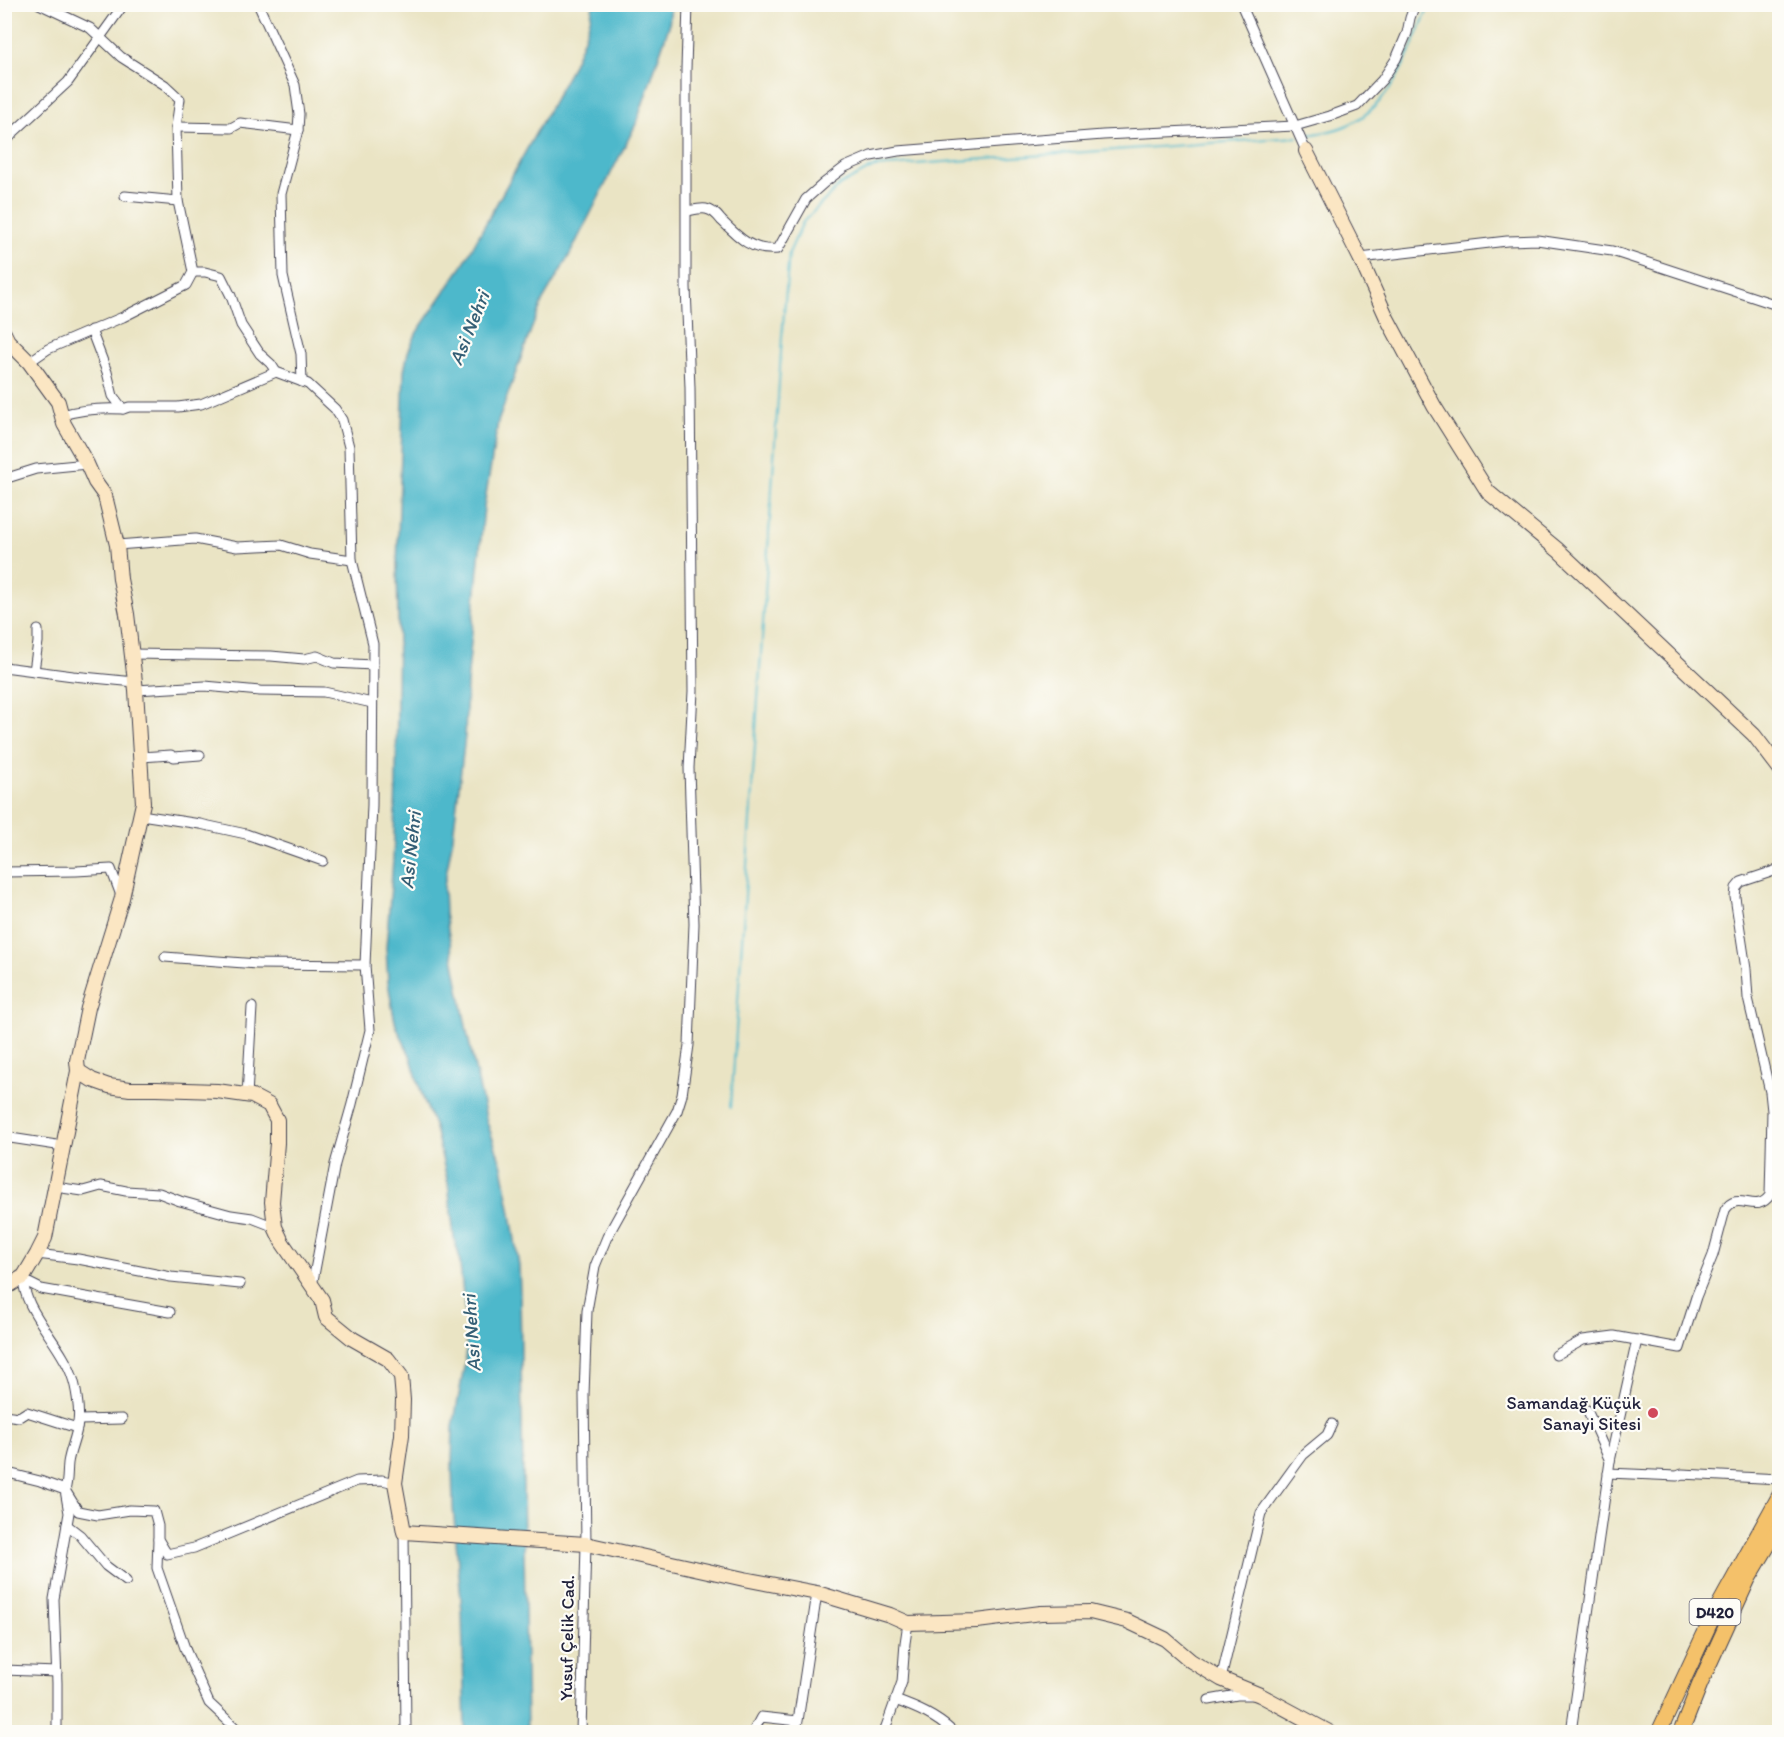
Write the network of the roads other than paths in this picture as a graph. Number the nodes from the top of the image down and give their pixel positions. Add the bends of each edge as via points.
1 (39, 4) edge
2 (124, 4) edge
3 (258, 4) edge
4 (688, 4) edge
5 (1241, 4) edge
6 (1415, 4) edge
7 (101, 37) junction
8 (1294, 126) junction
9 (176, 127) junction
10 (298, 130) junction
11 (4, 144) edge
12 (1306, 151) joint
13 (125, 196) dead end
14 (178, 201) junction
15 (687, 211) junction
16 (1360, 258) junction
17 (193, 272) junction
18 (1779, 306) edge
19 (91, 330) junction
20 (7, 342) edge
21 (29, 362) junction
22 (276, 372) junction
23 (302, 382) junction
24 (123, 409) junction
25 (62, 415) junction
26 (87, 464) junction
27 (4, 479) edge
28 (117, 545) junction
29 (352, 560) junction
30 (38, 630) dead end
31 (132, 654) junction
32 (373, 666) junction
33 (4, 667) edge
34 (34, 671) junction
35 (135, 686) junction
36 (372, 703) junction
37 (200, 755) dead end
38 (141, 757) junction
39 (1779, 769) edge
40 (141, 815) junction
41 (323, 861) dead end
42 (1779, 869) edge
43 (4, 872) edge
44 (122, 898) junction
45 (165, 957) dead end
46 (365, 966) junction
47 (252, 1007) dead end
48 (78, 1071) junction
49 (247, 1096) junction
50 (4, 1137) edge
51 (63, 1146) junction
52 (55, 1187) junction
53 (275, 1227) junction
54 (37, 1254) junction
55 (23, 1278) junction
56 (240, 1284) dead end
57 (312, 1286) junction
58 (4, 1289) edge
59 (170, 1312) dead end
60 (1637, 1340) junction
61 (1556, 1355) dead end
62 (1587, 1410) dead end
63 (4, 1415) edge
64 (122, 1419) dead end
65 (78, 1424) junction
66 (1332, 1424) dead end
67 (1610, 1461) junction
68 (4, 1472) edge
69 (1608, 1473) junction
70 (1779, 1479) edge
71 (395, 1483) junction
72 (65, 1490) junction
73 (1779, 1495) edge
74 (74, 1512) junction
75 (1779, 1525) edge
76 (67, 1526) junction
77 (408, 1532) junction
78 (158, 1539) junction
79 (580, 1543) junction
80 (126, 1581) dead end
81 (817, 1593) junction
82 (908, 1623) junction
83 (4, 1670) edge
84 (57, 1672) junction
85 (1221, 1679) junction
86 (1260, 1695) junction
87 (895, 1700) junction
88 (1209, 1700) dead end
89 (57, 1732) edge
90 (240, 1732) edge
91 (406, 1732) edge
92 (581, 1732) edge
93 (753, 1732) edge
94 (884, 1732) edge
95 (952, 1732) edge
96 (1329, 1732) edge
97 (1571, 1732) edge
98 (1659, 1732) edge
99 (1681, 1732) edge

1 - 7 street
2 - 7 street
3 - 10 street via 295,85
4 - 15 street, Yusuf Çelik Cad.
5 - 8 street
6 - 8 street via 1396,59 1382,80 1357,105
7 - 9 street via 121,57 180,99
7 - 11 street via 68,82
8 - 12 street
8 - 15 street via 1103,135 871,156 845,167 807,199 778,249 753,246 707,209
9 - 10 street via 231,128 240,123
9 - 14 street
10 - 23 street via 281,194 283,276 301,354
12 - 16 street
13 - 14 street
14 - 17 street
15 - 79 street, Yusuf Çelik Cad. via 693,691 689,768 694,924 689,1045 677,1111 614,1222 592,1278 584,1367
16 - 18 street via 1537,240 1612,251
16 - 39 street via 1434,406 1488,492 1558,550 1754,735
17 - 19 street via 186,285
17 - 22 street via 221,276 241,325
19 - 21 street
19 - 24 street via 113,396
20 - 21 street
21 - 25 street via 58,402
22 - 23 street
22 - 24 street via 201,404
23 - 29 street via 335,409 342,420 349,447
24 - 25 street
25 - 26 street
26 - 27 street via 36,470
26 - 28 street via 105,496
28 - 29 street via 195,539 237,547 281,545
28 - 31 street
29 - 32 street via 373,644
30 - 34 street
31 - 32 street via 303,659 316,656 334,663
31 - 35 street
32 - 36 street
33 - 34 street
34 - 35 street
35 - 36 street via 324,692
35 - 38 street
36 - 46 street
37 - 38 street
38 - 40 street
40 - 41 street via 246,834
40 - 44 street
42 - 60 street via 1741,882 1735,897 1748,998 1770,1092 1770,1196 1760,1205 1729,1203 1680,1348
43 - 44 street via 111,869
44 - 48 street via 88,1008
45 - 46 street
46 - 57 street via 370,1030 335,1164
47 - 49 street
48 - 49 street via 109,1086
48 - 51 street
49 - 53 street via 269,1105 277,1120 272,1202
50 - 51 street
51 - 52 street
52 - 53 street via 83,1191 101,1186 159,1193
52 - 54 street via 45,1238
53 - 57 street
54 - 55 street
54 - 56 street via 171,1277
55 - 58 street
55 - 59 street via 41,1288
55 - 65 street via 23,1291 72,1375
57 - 71 street via 322,1300 326,1317 353,1339 388,1359 401,1376 402,1435
60 - 61 street via 1597,1337
60 - 67 street
62 - 67 street
63 - 65 street via 19,1417 27,1412
64 - 65 street
65 - 72 street
66 - 85 street via 1327,1435 1303,1455 1261,1513
67 - 69 street
68 - 72 street
69 - 70 street
69 - 97 street
71 - 77 street
71 - 78 street via 357,1480 194,1548 167,1554
72 - 74 street
73 - 98 main road, D420 via 1712,1618
74 - 76 street
74 - 78 street via 98,1515 154,1511
75 - 99 main road, D420 via 1748,1579
76 - 80 street
76 - 84 street via 54,1599
77 - 79 street
77 - 91 street
78 - 90 street via 157,1568 186,1651 209,1703
79 - 81 street
79 - 92 street, Yusuf Çelik Cad.
81 - 82 street
81 - 93 street via 798,1721 761,1717
82 - 85 street via 977,1622 1041,1613 1090,1612 1127,1621 1165,1639
82 - 87 street via 902,1682
83 - 84 street
84 - 89 street
85 - 86 street
86 - 88 street
86 - 96 street
87 - 94 street
87 - 95 street via 940,1720

